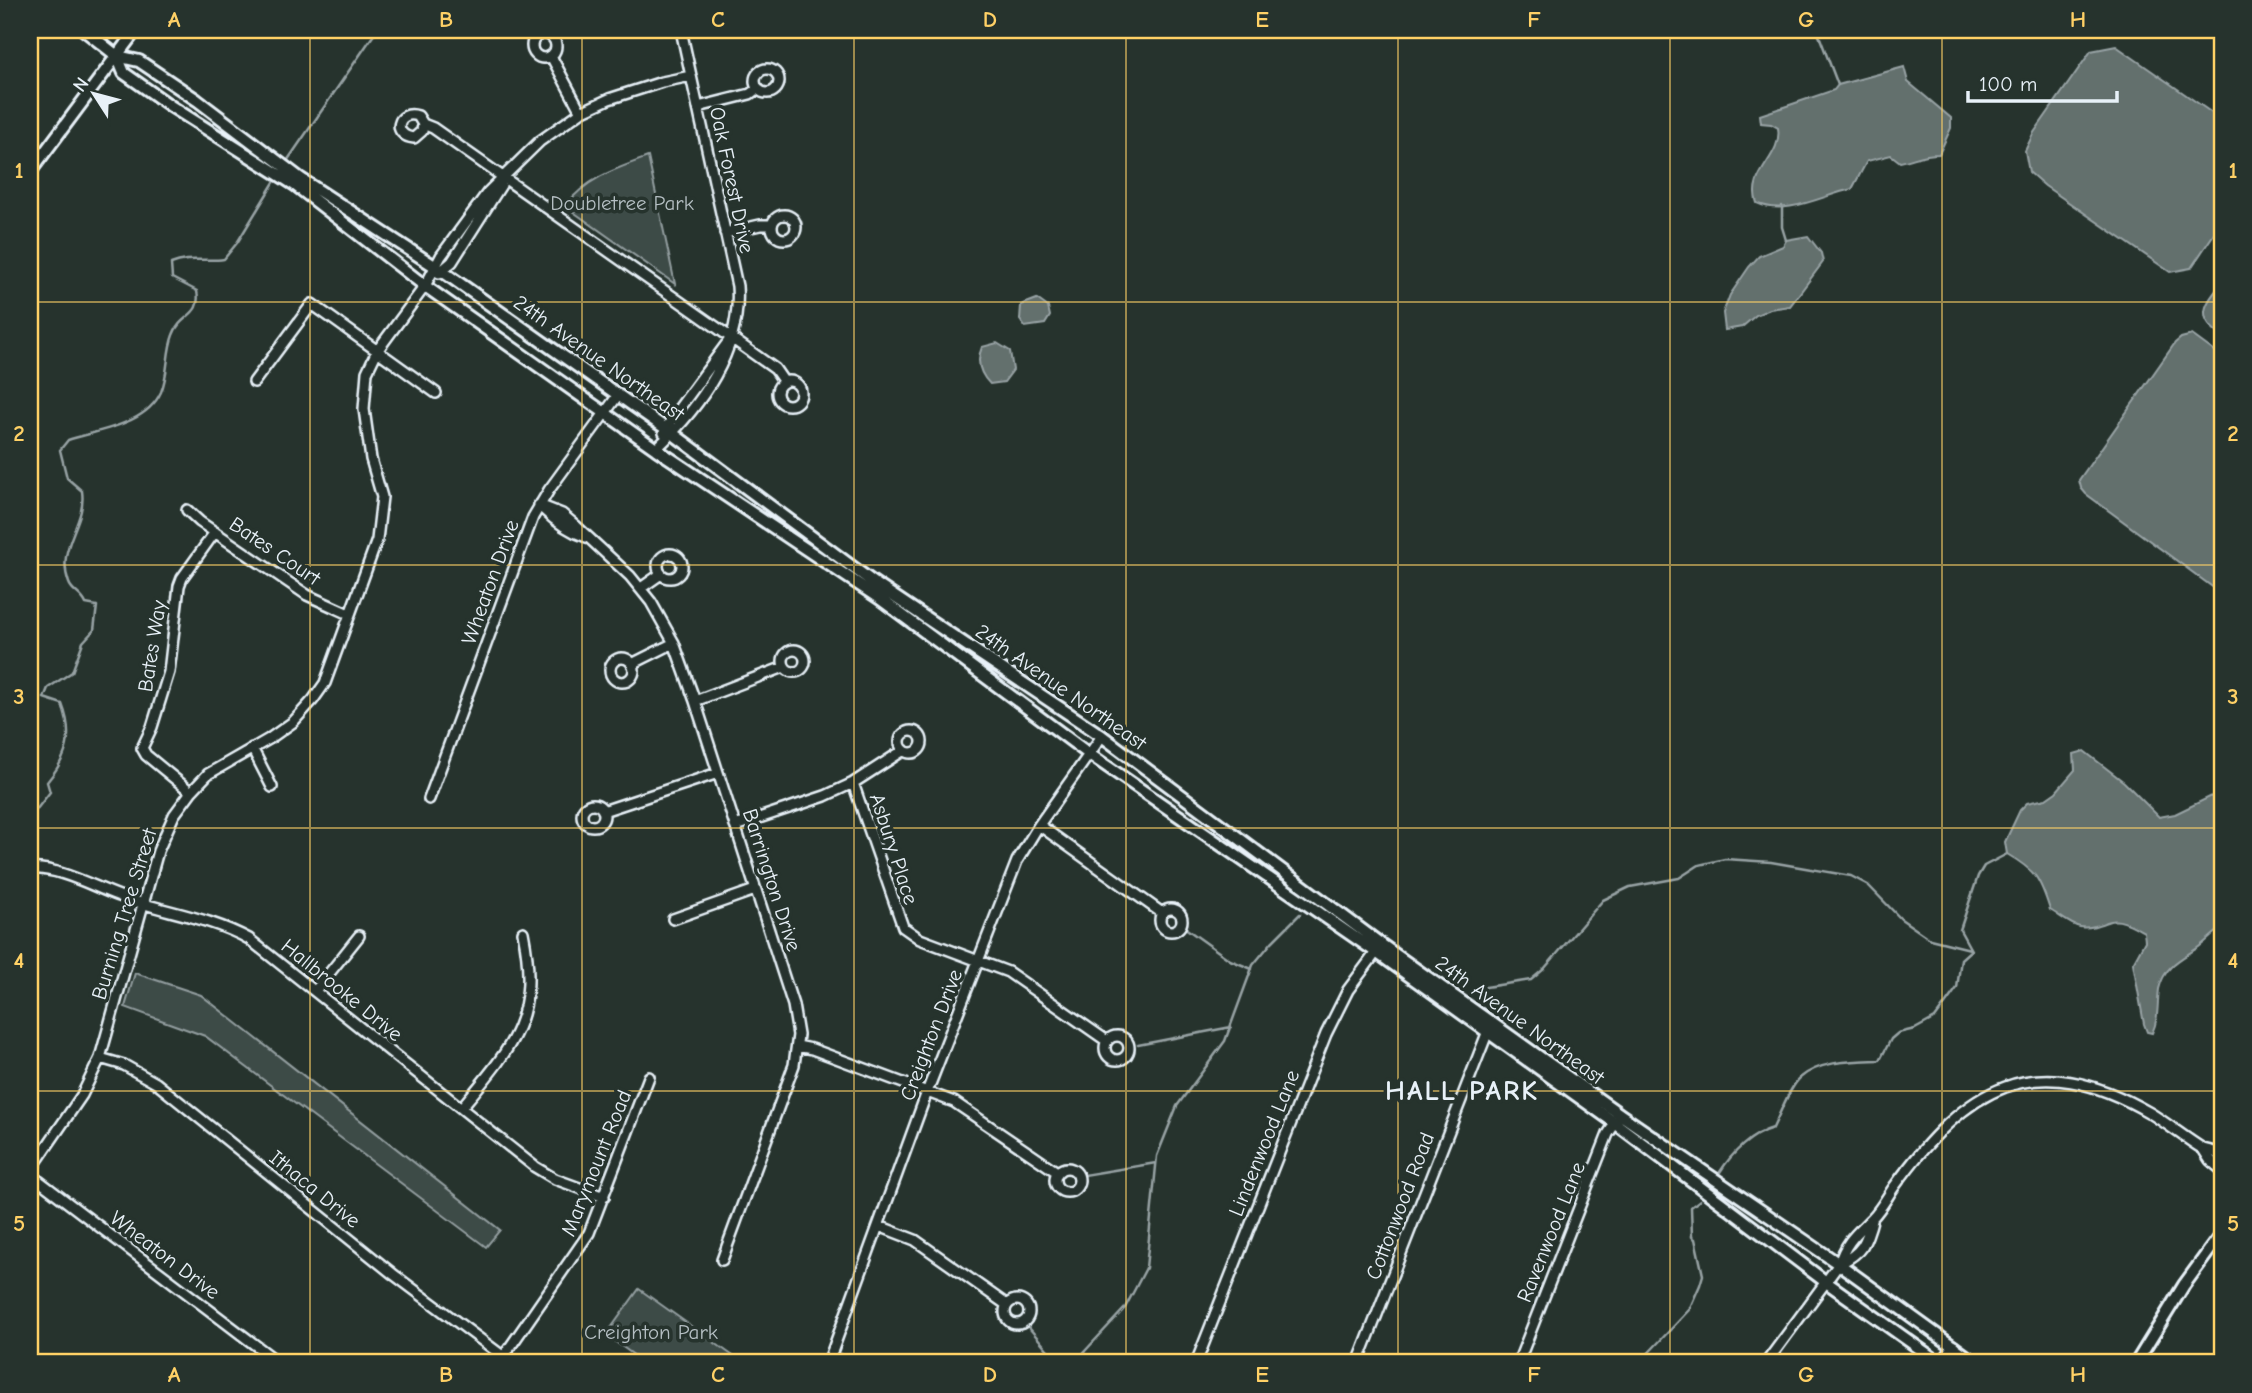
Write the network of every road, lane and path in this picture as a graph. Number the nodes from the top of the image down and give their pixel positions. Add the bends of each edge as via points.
1 (84, 30) edge
2 (136, 30) edge
3 (681, 30) edge
4 (117, 56) junction
5 (551, 56) dead end
6 (691, 76) junction
7 (758, 88) dead end
8 (698, 107) junction
9 (581, 112) junction
10 (423, 124) dead end
11 (278, 168) junction
12 (30, 172) edge
13 (504, 178) junction
14 (299, 183) junction
15 (772, 225) dead end
16 (725, 233) junction
17 (439, 269) junction
18 (425, 286) junction
19 (732, 338) junction
20 (377, 351) junction
21 (254, 382) dead end
22 (784, 382) dead end
23 (436, 393) dead end
24 (618, 395) junction
25 (605, 413) junction
26 (669, 431) junction
27 (656, 449) junction
28 (539, 505) junction
29 (187, 510) dead end
30 (215, 532) junction
31 (661, 574) dead end
32 (641, 588) junction
33 (349, 614) junction
34 (674, 643) junction
35 (632, 664) dead end
36 (784, 667) dead end
37 (695, 701) junction
38 (1102, 736) junction
39 (252, 748) junction
40 (904, 750) dead end
41 (1089, 754) junction
42 (718, 774) junction
43 (853, 783) junction
44 (272, 787) dead end
45 (191, 792) junction
46 (429, 799) dead end
47 (603, 811) dead end
48 (1038, 825) junction
49 (735, 826) junction
50 (30, 869) edge
51 (755, 890) junction
52 (144, 903) junction
53 (1162, 913) dead end
54 (673, 919) dead end
55 (523, 932) dead end
56 (359, 936) dead end
57 (1379, 948) junction
58 (978, 960) junction
59 (316, 991) junction
60 (1490, 1027) junction
61 (1107, 1041) dead end
62 (797, 1046) junction
63 (100, 1058) junction
64 (649, 1077) dead end
65 (928, 1092) junction
66 (461, 1108) junction
67 (1618, 1119) junction
68 (2203, 1149) junction
69 (2222, 1157) edge
70 (2222, 1170) edge
71 (30, 1172) edge
72 (1057, 1172) dead end
73 (604, 1197) junction
74 (878, 1226) junction
75 (2222, 1233) edge
76 (722, 1259) dead end
77 (1839, 1264) junction
78 (1826, 1282) junction
79 (1007, 1305) dead end
80 (1954, 1346) junction
81 (502, 1360) edge
82 (829, 1360) edge
83 (279, 1363) edge
84 (847, 1363) edge
85 (1196, 1363) edge
86 (1358, 1363) edge
87 (1518, 1363) edge
88 (1766, 1363) edge
89 (1940, 1363) edge
90 (1976, 1363) edge
91 (2136, 1363) edge

1 - 4 street, 24th Avenue Northeast
2 - 4 street
3 - 6 street, Oak Forest Drive
4 - 11 street, 24th Avenue Northeast via 139,61 197,100
4 - 11 street, 24th Avenue Northeast via 124,73 172,107
4 - 12 street
5 - 9 street
6 - 8 street, Oak Forest Drive
6 - 9 street, Burning Tree Street via 628,92
7 - 8 street
8 - 16 street, Oak Forest Drive
9 - 13 street, Burning Tree Street via 540,141
10 - 13 street
11 - 14 street, 24th Avenue Northeast
13 - 17 street, Burning Tree Street via 452,262
13 - 19 street
14 - 17 street, 24th Avenue Northeast
14 - 18 street, 24th Avenue Northeast
15 - 16 street
16 - 19 street, Oak Forest Drive via 738,298
17 - 18 street, Burning Tree Street
17 - 24 street, 24th Avenue Northeast
18 - 20 street, Burning Tree Street
18 - 25 street, 24th Avenue Northeast
19 - 22 street via 775,369
19 - 26 street, Oak Forest Drive via 725,359 682,424
20 - 21 street via 312,304
20 - 23 street
20 - 33 street, Burning Tree Street via 367,372 364,409 382,497 377,540
24 - 25 street, Wheaton Drive
24 - 26 street, 24th Avenue Northeast
25 - 27 street, 24th Avenue Northeast
25 - 28 street, Wheaton Drive
26 - 27 street, Oak Forest Drive
26 - 38 street, 24th Avenue Northeast via 874,583
27 - 41 street, 24th Avenue Northeast via 879,598
28 - 32 street, Barrington Drive via 556,522 588,538
28 - 46 street, Wheaton Drive
29 - 30 street, Bates Court
30 - 33 street, Bates Court via 307,595
30 - 45 street, Bates Way via 179,586 169,672 142,748
31 - 32 street
32 - 34 street, Barrington Drive
33 - 39 street, Burning Tree Street via 330,671 313,700 293,722
34 - 35 street
34 - 37 street, Barrington Drive
36 - 37 street
37 - 42 street, Barrington Drive
38 - 41 street, Creighton Drive
38 - 57 street, 24th Avenue Northeast
39 - 44 street
39 - 45 street, Burning Tree Street via 216,769
40 - 43 street
41 - 48 street, Creighton Drive
41 - 57 street, 24th Avenue Northeast
42 - 47 street
42 - 49 street, Barrington Drive
43 - 49 street
43 - 58 street, Asbury Place via 903,927 920,939
45 - 52 street, Burning Tree Street via 163,836
48 - 53 street
48 - 58 street, Creighton Drive via 1017,861
49 - 51 street, Barrington Drive
50 - 52 street, Hallbrooke Drive via 53,872
51 - 54 street
51 - 62 street, Barrington Drive via 788,983
52 - 59 street, Hallbrooke Drive via 241,935
52 - 63 street, Burning Tree Street
55 - 66 street via 529,988 524,1016 511,1044
56 - 59 street
57 - 60 street, 24th Avenue Northeast
57 - 85 street, Lindenwood Lane via 1348,990 1326,1034
58 - 61 street, Asbury Place via 1019,979
58 - 65 street, Creighton Drive
59 - 66 street, Hallbrooke Drive
60 - 67 street, 24th Avenue Northeast
60 - 86 street, Cottonwood Road
62 - 65 street
62 - 76 street, Barrington Drive via 785,1095
63 - 71 street, Burning Tree Street via 82,1095
63 - 81 street, Ithaca Drive via 156,1083
64 - 73 street, Marymount Road
65 - 72 street via 964,1107
65 - 74 street, Creighton Drive
66 - 73 street, Hallbrooke Drive via 546,1174
67 - 77 street, 24th Avenue Northeast
67 - 78 street, 24th Avenue Northeast
67 - 87 street, Ravenwood Lane via 1608,1134
68 - 69 street
68 - 70 street
68 - 77 street via 2151,1114 2105,1093 2071,1082 2014,1083 1988,1094 1951,1121 1873,1217 1860,1250
71 - 83 street, Wheaton Drive
73 - 81 street, Marymount Road via 583,1244
74 - 79 street via 915,1240
74 - 82 street, Creighton Drive
75 - 91 street
77 - 78 street
77 - 80 street, 24th Avenue Northeast
78 - 88 street
78 - 89 street, 24th Avenue Northeast
80 - 89 street
80 - 90 street, 24th Avenue Northeast
82 - 84 street

